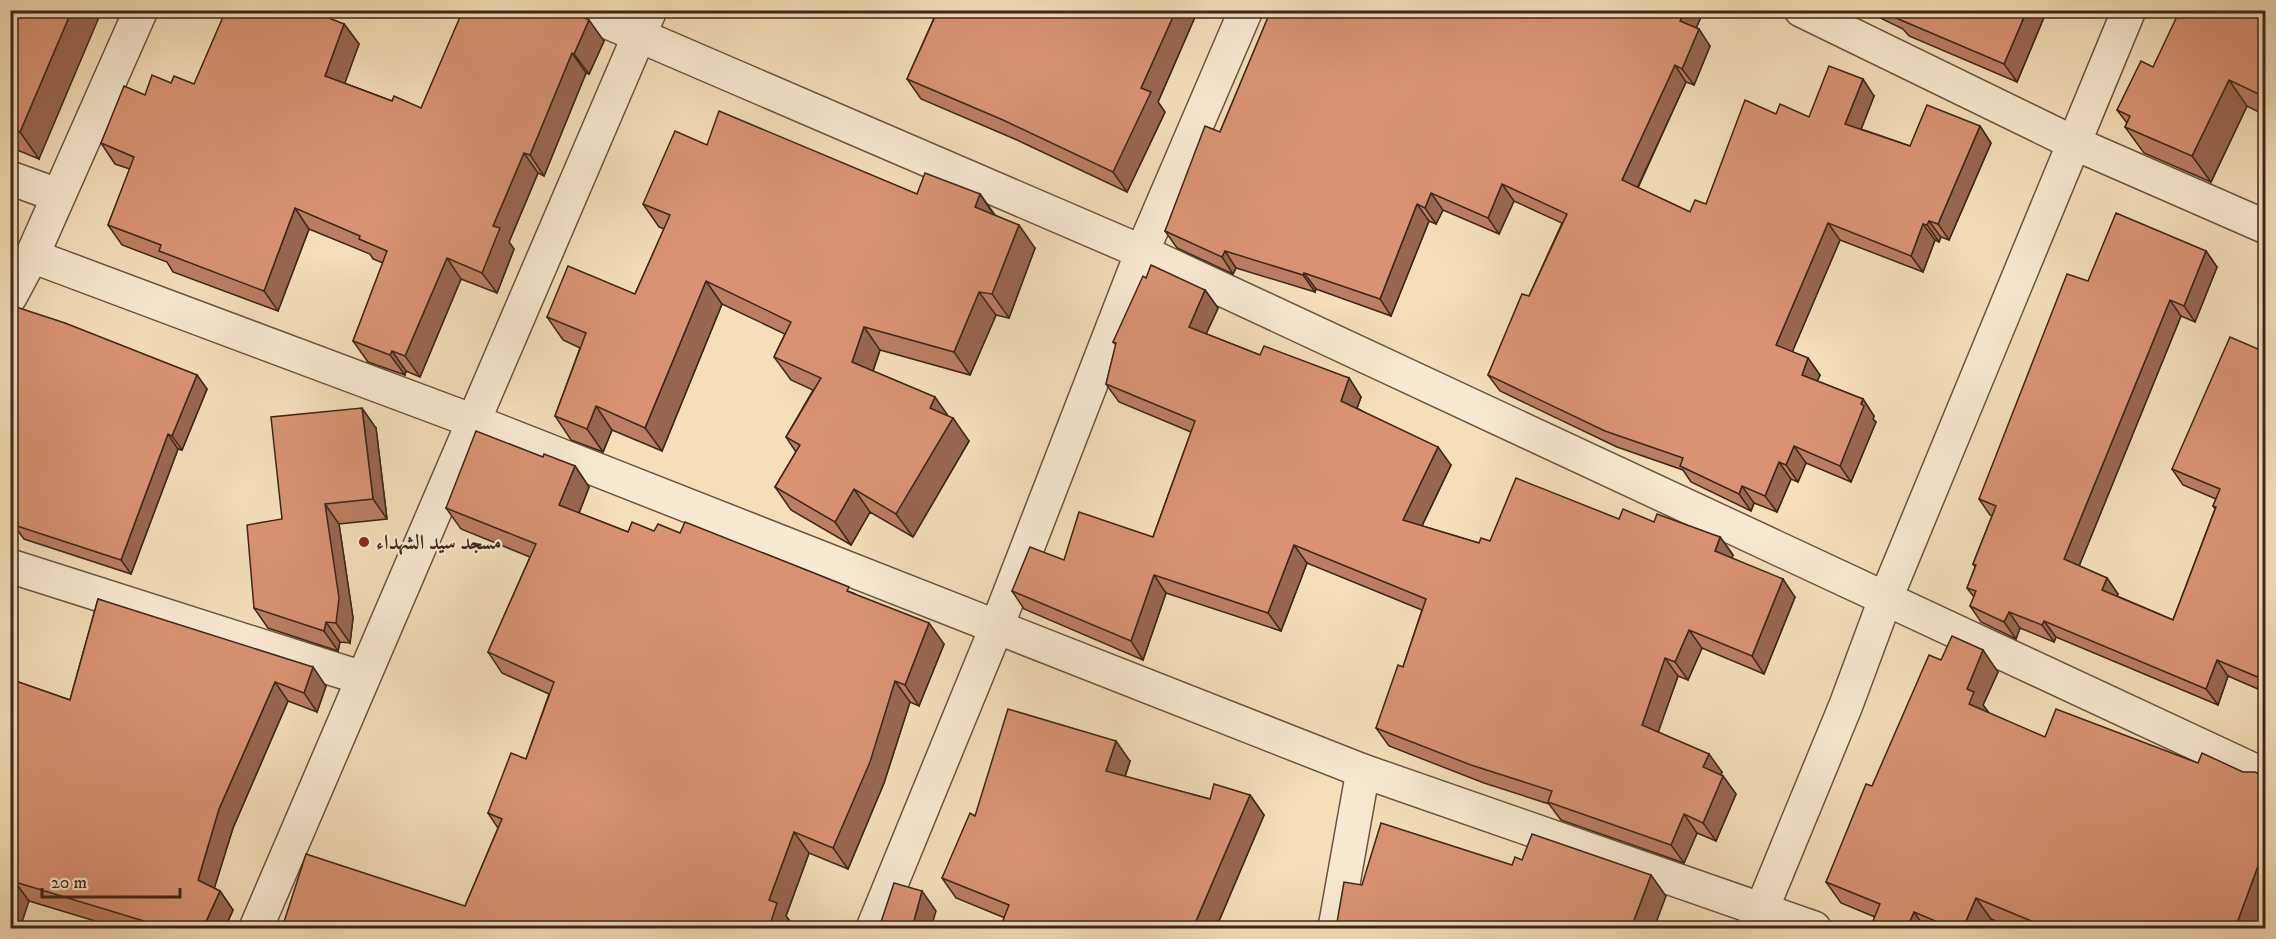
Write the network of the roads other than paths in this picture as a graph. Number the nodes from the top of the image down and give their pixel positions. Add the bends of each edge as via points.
1 (141, 10) edge
2 (580, 10) edge
3 (1246, 10) edge
4 (1801, 10) edge
5 (2129, 10) edge
6 (645, 23) edge
7 (2074, 143) junction
8 (10, 178) edge
9 (57, 195) junction
10 (2265, 227) edge
11 (1142, 252) junction
12 (32, 256) junction
13 (10, 297) edge
14 (473, 421) junction
15 (10, 566) edge
16 (1885, 600) junction
17 (997, 626) junction
18 (362, 678) junction
19 (1363, 771) junction
20 (2265, 776) edge
21 (1758, 919) edge
22 (256, 928) edge
23 (873, 928) edge
24 (1335, 928) edge
25 (1814, 928) edge

1 - 9 street
2 - 6 street
3 - 11 street
4 - 7 street
5 - 7 street
6 - 11 street
6 - 14 street
7 - 10 street
7 - 16 street
8 - 9 street
9 - 12 street
11 - 16 street
11 - 17 street
12 - 13 street
12 - 14 street
14 - 17 street
14 - 18 street
15 - 18 street
16 - 20 street
16 - 21 street
17 - 19 street
17 - 23 street
18 - 22 street
19 - 21 street
19 - 24 street
21 - 25 street

